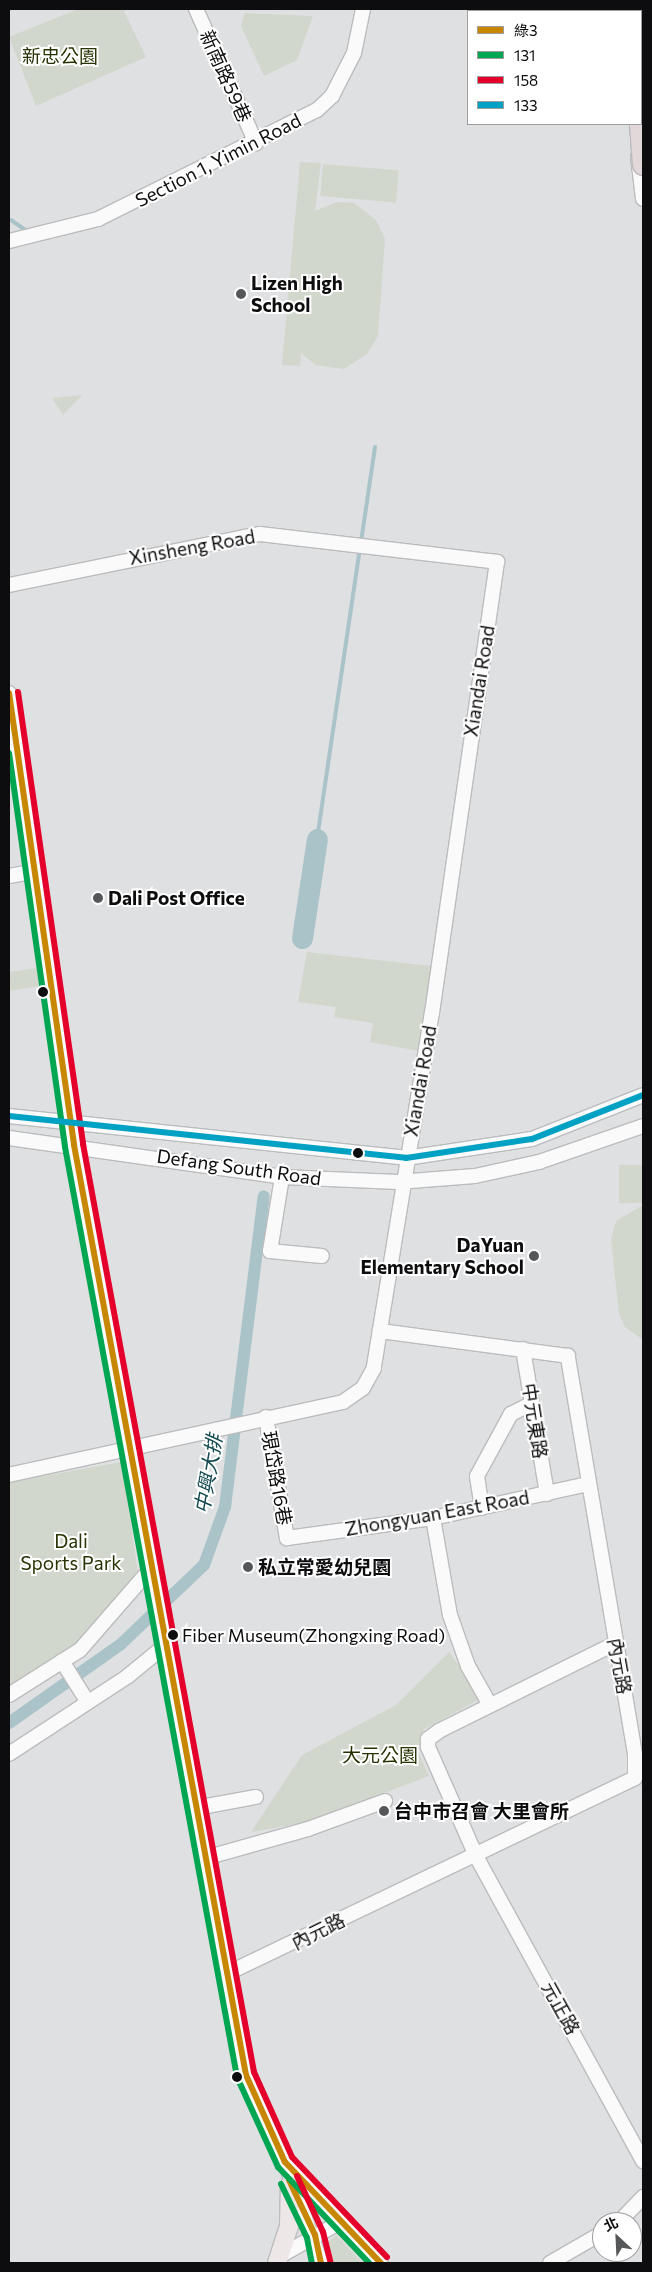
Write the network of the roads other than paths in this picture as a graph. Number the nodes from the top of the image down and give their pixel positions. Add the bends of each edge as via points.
1 (196, 9) edge
2 (363, 9) edge
3 (640, 134) edge
4 (256, 143) junction
5 (643, 164) edge
6 (643, 198) edge
7 (9, 240) edge
8 (497, 562) joint
9 (9, 586) edge
10 (9, 693) edge
11 (37, 871) junction
12 (9, 876) edge
13 (643, 1084) edge
14 (643, 1095) edge
15 (628, 1098) junction
16 (9, 1116) edge
17 (70, 1120) junction
18 (643, 1126) edge
19 (9, 1138) edge
20 (74, 1145) junction
21 (406, 1158) junction
22 (282, 1177) junction
23 (404, 1182) junction
24 (322, 1256) dead end
25 (380, 1331) junction
26 (523, 1349) junction
27 (532, 1404) junction
28 (266, 1417) junction
29 (130, 1445) junction
30 (9, 1475) edge
31 (587, 1484) junction
32 (547, 1494) junction
33 (482, 1508) junction
34 (433, 1518) junction
35 (287, 1538) joint
36 (154, 1565) junction
37 (166, 1639) junction
38 (616, 1643) junction
39 (62, 1660) junction
40 (9, 1695) edge
41 (88, 1701) junction
42 (490, 1705) junction
43 (9, 1754) edge
44 (256, 1797) dead end
45 (385, 1802) dead end
46 (196, 1808) junction
47 (476, 1856) junction
48 (205, 1858) junction
49 (228, 1973) junction
50 (643, 2161) edge
51 (285, 2162) junction
52 (290, 2185) junction
53 (643, 2197) edge
54 (629, 2212) edge
55 (344, 2220) junction
56 (315, 2235) junction
57 (592, 2239) edge
58 (278, 2260) edge
59 (321, 2263) edge
60 (380, 2263) edge
61 (550, 2263) edge

1 - 4 street, 新南路59巷
2 - 4 street, Section 1, Yimin Road via 354,53 332,96 316,110
3 - 5 highway, bridge
3 - 6 street
4 - 7 street, Section 1, Yimin Road via 98,219
8 - 9 street, Xinsheng Road via 260,534
8 - 21 street, Xiandai Road via 432,1012
10 - 11 street
11 - 12 street
11 - 17 street
13 - 15 street
14 - 15 street, Defang South Road
15 - 21 street, Defang South Road via 532,1138
16 - 17 street, Defang South Road
17 - 20 street
17 - 21 street, Defang South Road
18 - 23 street, Defang South Road via 539,1162 475,1176
19 - 20 street, Defang South Road
20 - 22 street, Defang South Road
20 - 29 street
21 - 23 street, Xiandai Road
22 - 23 street, Defang South Road
22 - 24 street via 270,1251
23 - 25 street, Xiandai Road
25 - 26 street, 內元路
25 - 28 street, Xiandai Road via 374,1368 352,1397
26 - 27 street, 中元東路
26 - 31 street, 內元路 via 568,1356
27 - 32 street, 中元東路
27 - 33 street via 511,1414 477,1476
28 - 29 street, Xiandai Road
28 - 35 street, 現岱路16巷
29 - 30 street, Xiandai Road
29 - 36 street
31 - 32 street, Zhongyuan East Road
31 - 38 street, 內元路
32 - 33 street, Zhongyuan East Road
33 - 34 street, Zhongyuan East Road
34 - 35 street, Zhongyuan East Road
34 - 42 street via 450,1615 468,1666
36 - 37 street
36 - 39 street via 80,1650
37 - 41 street
37 - 46 street
38 - 42 street
38 - 47 street, 內元路 via 635,1754 634,1778
39 - 40 street
39 - 41 street
41 - 43 street
42 - 47 street, 元正路 via 428,1739
44 - 46 street
45 - 48 street via 308,1829
46 - 48 street
47 - 49 street, 內元路
47 - 50 street, 元正路
48 - 49 street
49 - 51 street via 246,2075
51 - 52 street
51 - 55 street
52 - 56 street
52 - 58 main road via 289,2225
53 - 54 street
55 - 56 street
55 - 60 street
56 - 58 street
56 - 59 street
57 - 61 street

